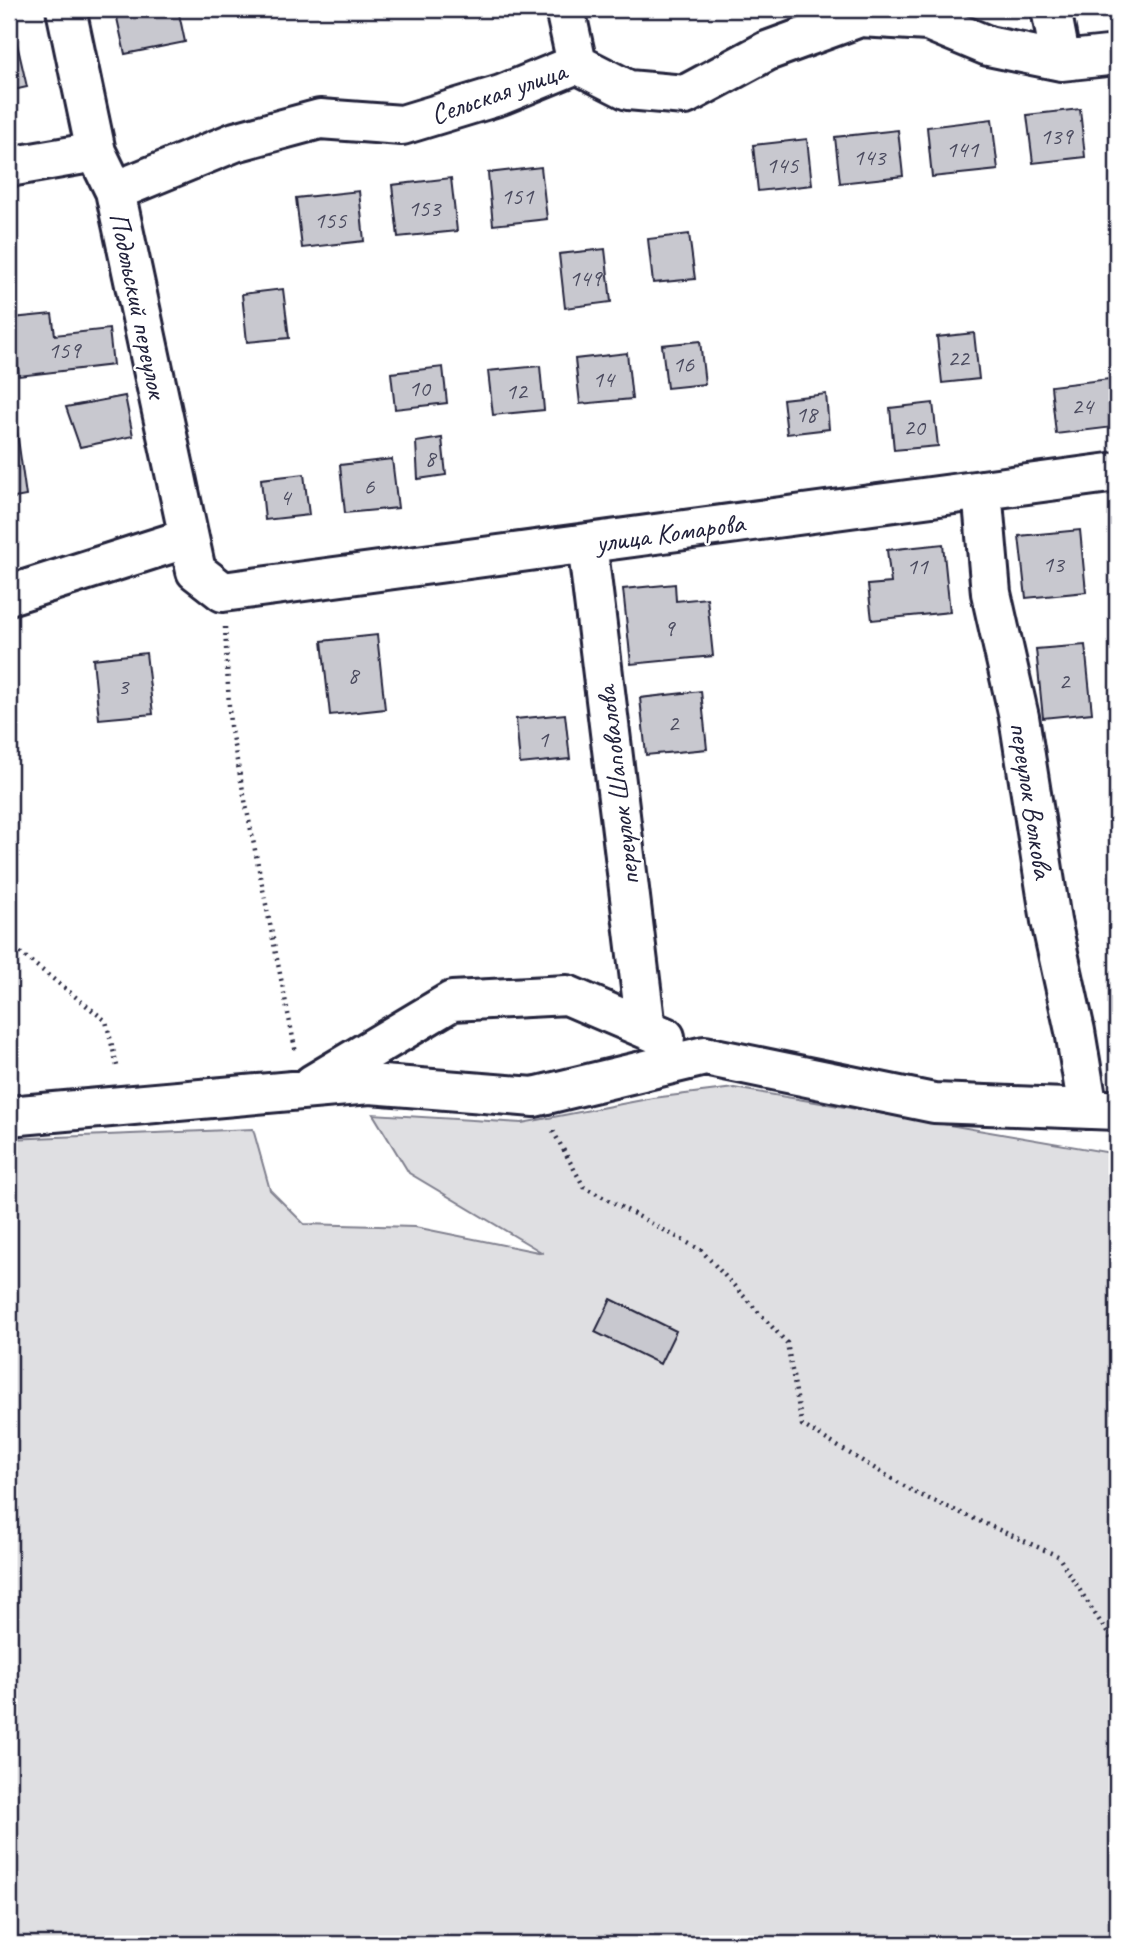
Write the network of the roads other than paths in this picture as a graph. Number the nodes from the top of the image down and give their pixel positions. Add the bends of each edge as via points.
1 (66, 9) edge
2 (565, 9) edge
3 (1051, 9) edge
4 (1117, 55) edge
5 (1061, 61) junction
6 (577, 64) junction
7 (96, 152) junction
8 (9, 167) edge
9 (115, 191) junction
10 (1117, 472) edge
11 (982, 490) junction
12 (188, 538) junction
13 (587, 543) junction
14 (223, 592) joint
15 (9, 595) edge
16 (646, 1029) junction
17 (705, 1056) junction
18 (304, 1090) junction
19 (1102, 1109) edge
20 (9, 1116) edge

1 - 7 street, Подольский переулок
2 - 6 street
3 - 5 street
4 - 5 street, Сельская улица
5 - 6 street, Сельская улица via 988,46 928,21 860,17 767,51 685,95 628,90
6 - 9 street, Сельская улица via 500,95 402,125 320,119 235,142
7 - 8 street
7 - 9 street, Подольский переулок
9 - 12 street, Подольский переулок
10 - 11 street, улица Комарова
11 - 13 street, улица Комарова
11 - 19 street, переулок Волкова via 991,593 1019,717 1051,921 1075,1031
12 - 14 street, Подольский переулок via 196,571
12 - 15 street
13 - 14 street, улица Комарова
13 - 16 street, переулок Шаповалова
16 - 17 street
16 - 18 street via 568,995 452,1000
17 - 18 street via 534,1097 370,1084
17 - 19 street via 934,1103
18 - 20 street

